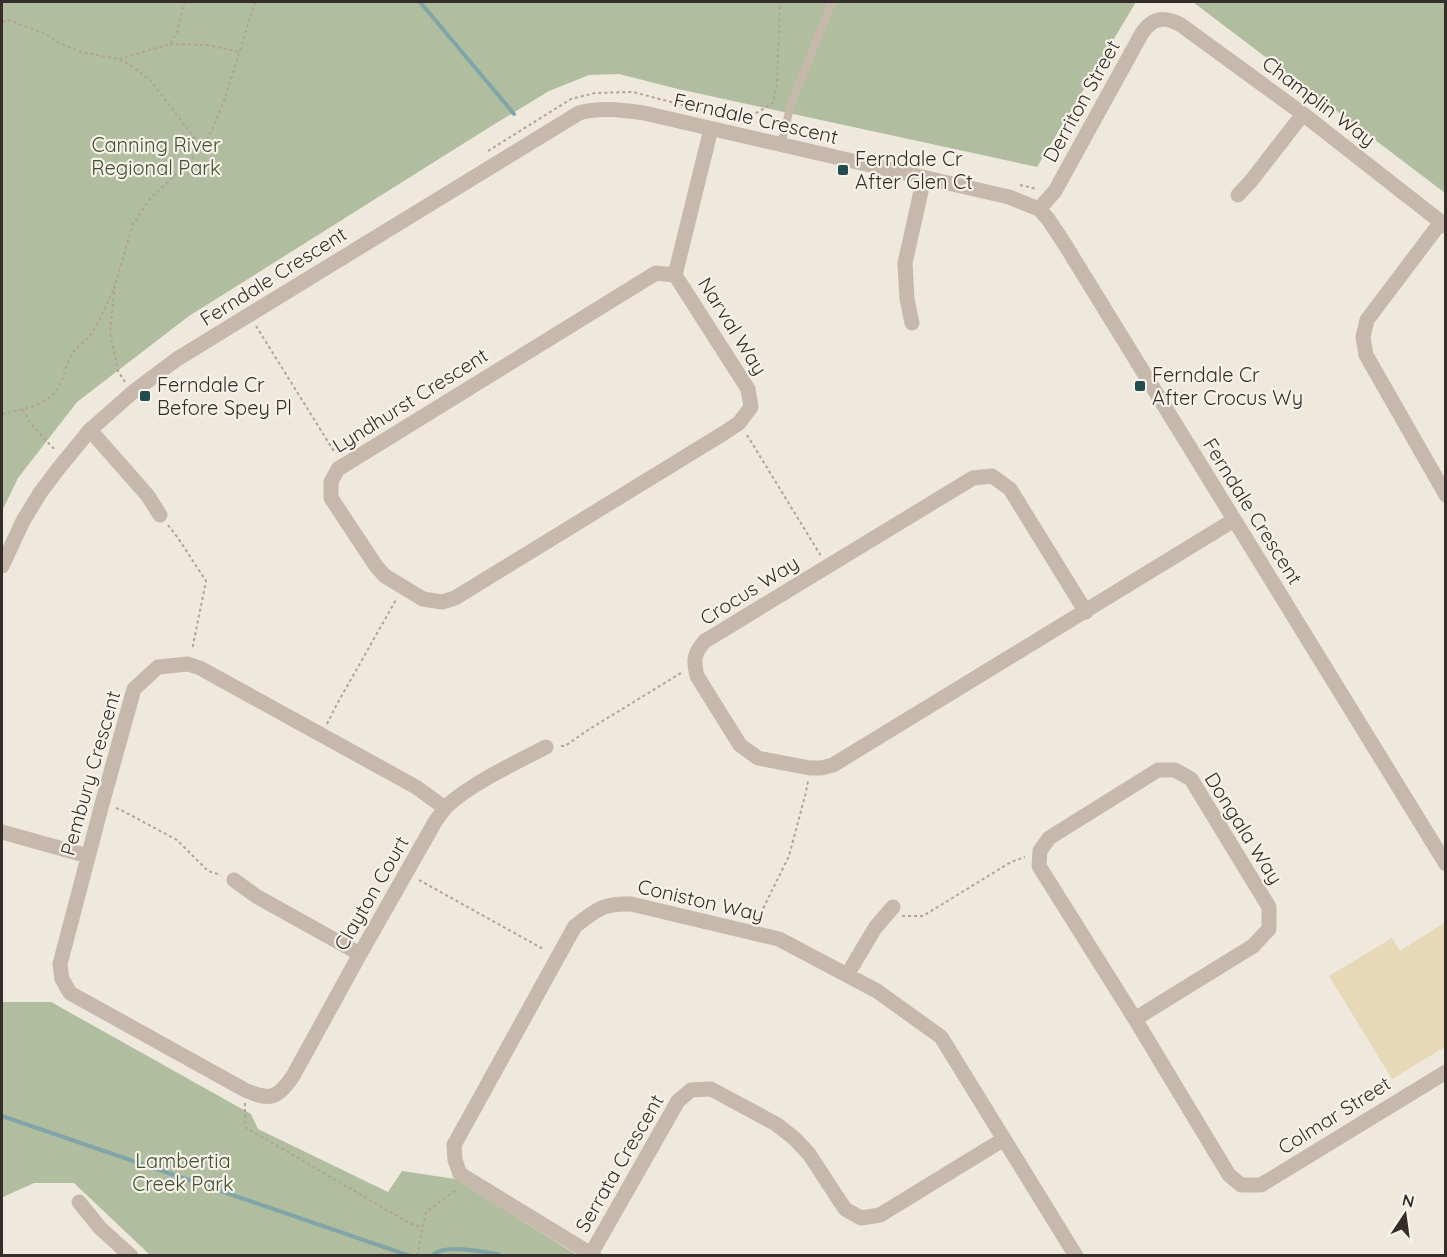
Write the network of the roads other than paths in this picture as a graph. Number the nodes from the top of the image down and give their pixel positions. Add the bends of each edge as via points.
1 (832, 2) edge
2 (1163, 19) joint
3 (1303, 114) junction
4 (711, 129) junction
5 (781, 145) junction
6 (924, 178) junction
7 (1238, 195) dead end
8 (1039, 209) junction
9 (1443, 224) edge
10 (675, 275) junction
11 (912, 323) dead end
12 (751, 407) joint
13 (90, 430) junction
14 (1446, 495) edge
15 (160, 514) road end
16 (1234, 520) junction
17 (2, 567) edge
18 (1086, 612) junction
19 (546, 747) road end
20 (445, 808) junction
21 (2, 832) edge
22 (88, 856) junction
23 (1446, 864) edge
24 (234, 880) road end
25 (893, 907) road end
26 (360, 954) junction
27 (847, 975) junction
28 (1135, 1019) junction
29 (1446, 1072) edge
30 (271, 1097) joint
31 (1004, 1139) junction
32 (79, 1202) dead end
33 (593, 1255) edge
34 (131, 1256) edge
35 (1076, 1256) edge

1 - 5 lane via 791,104
2 - 3 street, Champlin Way via 1181,25
2 - 8 street, Derriton Street via 1148,24 1142,33 1055,191
3 - 7 street
3 - 9 street, Champlin Way
4 - 5 street, Ferndale Crescent
4 - 10 street, Narval Way
4 - 13 street, Ferndale Crescent via 644,113 579,113 177,359
5 - 6 street, Ferndale Crescent
6 - 8 street, Ferndale Crescent via 1009,197
6 - 11 street via 905,263
8 - 16 street, Ferndale Crescent via 1064,243
9 - 14 street via 1367,320 1363,337 1366,355
10 - 12 street, Narval Way via 748,389
10 - 12 street, Lyndhurst Crescent via 656,273 338,469 331,482 331,498 385,576 423,599 442,602 455,598 724,434
13 - 15 street
13 - 17 street, Ferndale Crescent via 40,493
16 - 18 street
16 - 23 street, Ferndale Crescent
18 - 18 street, Crocus Way via 833,765 821,768 758,758 740,745 694,667 696,651 705,641 973,478 992,476 1010,489
19 - 20 street, Clayton Court via 498,772
20 - 22 street, Pembury Crescent via 416,787 200,668 188,664 158,667 134,689
20 - 26 street, Clayton Court
21 - 22 street
22 - 30 street, Pembury Crescent via 60,964 70,993 245,1090
24 - 26 street
25 - 27 street via 875,928
26 - 30 street, Clayton Court via 293,1076
27 - 31 street, Coniston Way via 878,991 941,1037
27 - 33 street, Coniston Way via 779,939 631,904 601,907 575,926 454,1145 460,1174
28 - 28 street, Dongala Way via 1039,867 1040,851 1049,838 1158,770 1175,770 1191,779 1269,907 1269,928 1253,946
28 - 29 street, Colmar Street via 1228,1175 1241,1185 1261,1185
31 - 33 street, Serrata Crescent via 880,1215 861,1218 845,1209 810,1154 776,1124 711,1089 691,1090 678,1101
31 - 35 street, Coniston Way
32 - 34 street

